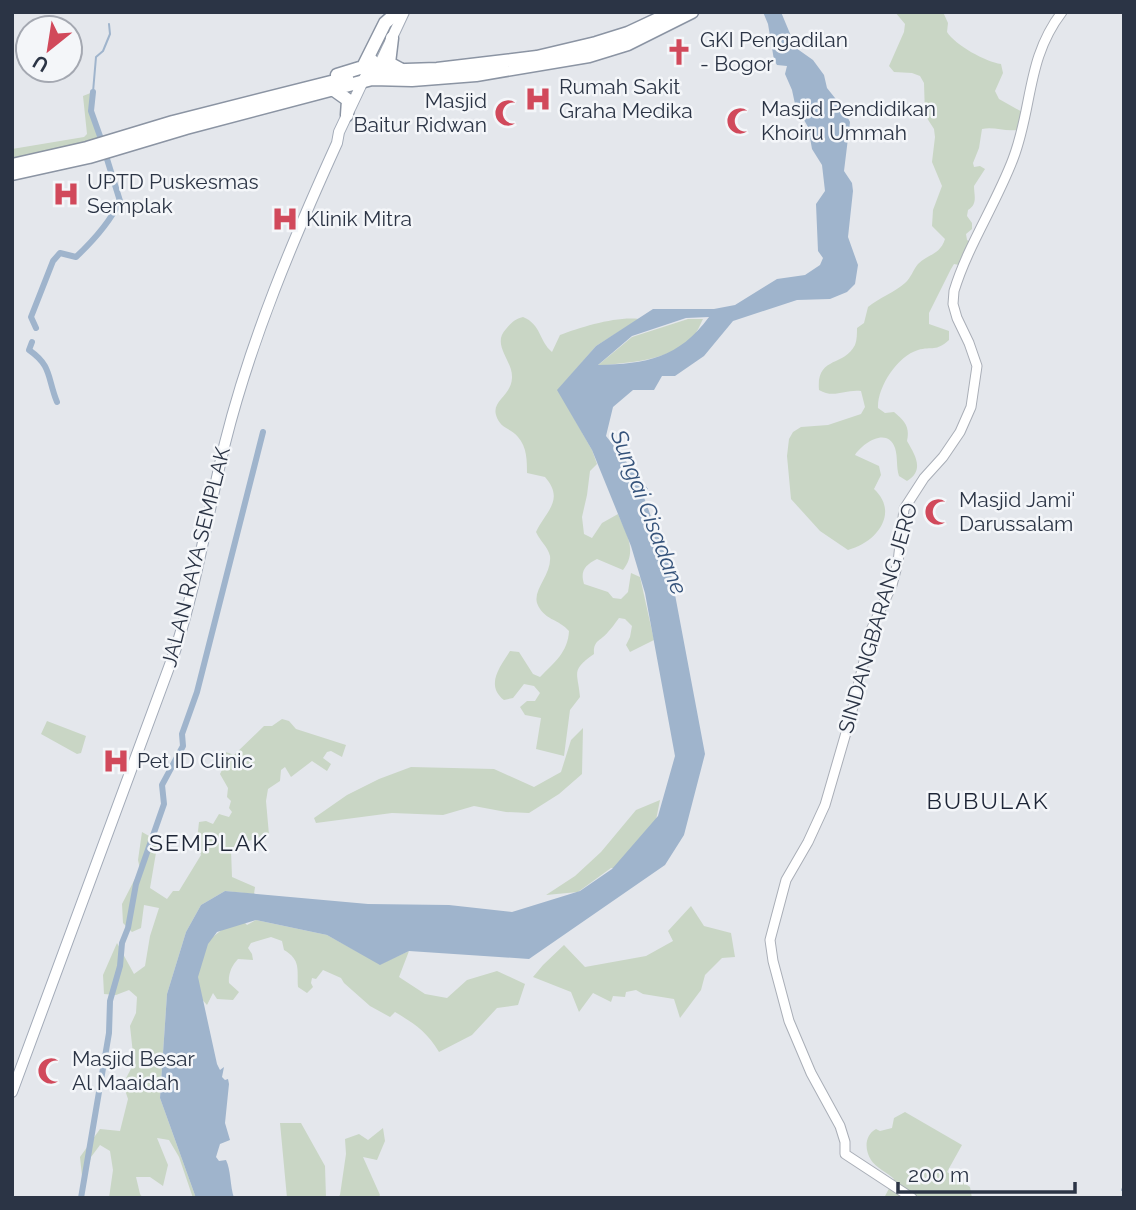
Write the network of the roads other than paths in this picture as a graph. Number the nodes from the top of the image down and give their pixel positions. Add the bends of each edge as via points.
1 (673, 12) edge
2 (1062, 12) edge
3 (691, 13) edge
4 (398, 14) edge
5 (392, 38) junction
6 (477, 70) junction
7 (409, 76) junction
8 (369, 79) junction
9 (304, 88) junction
10 (334, 90) junction
11 (347, 115) junction
12 (337, 142) junction
13 (88, 153) junction
14 (12, 165) edge
15 (12, 174) edge
16 (12, 1092) edge
17 (912, 1198) edge

1 - 6 highway via 596,43
2 - 17 street, SINDANGBARANG JERO via 1038,55 1013,160 954,291 957,318 977,366 971,407 960,432 904,509 894,576 872,628 825,805 782,890 770,940 789,1021 840,1126 845,1154
3 - 6 highway via 605,52 543,65
4 - 5 main road
4 - 8 main road
4 - 9 highway via 385,23 363,67
5 - 7 highway via 389,63
5 - 8 main road
6 - 7 highway
7 - 8 highway
7 - 8 highway via 383,84
8 - 9 highway
8 - 10 highway
8 - 11 main road, JALAN RAYA SEMPLAK
8 - 12 main road, JALAN RAYA SEMPLAK via 345,134
9 - 13 highway via 173,122
10 - 11 highway via 348,100
10 - 13 highway
11 - 12 main road, JALAN RAYA SEMPLAK
12 - 16 main road, JALAN RAYA SEMPLAK via 255,345 225,443 175,651
13 - 14 highway
13 - 15 highway

